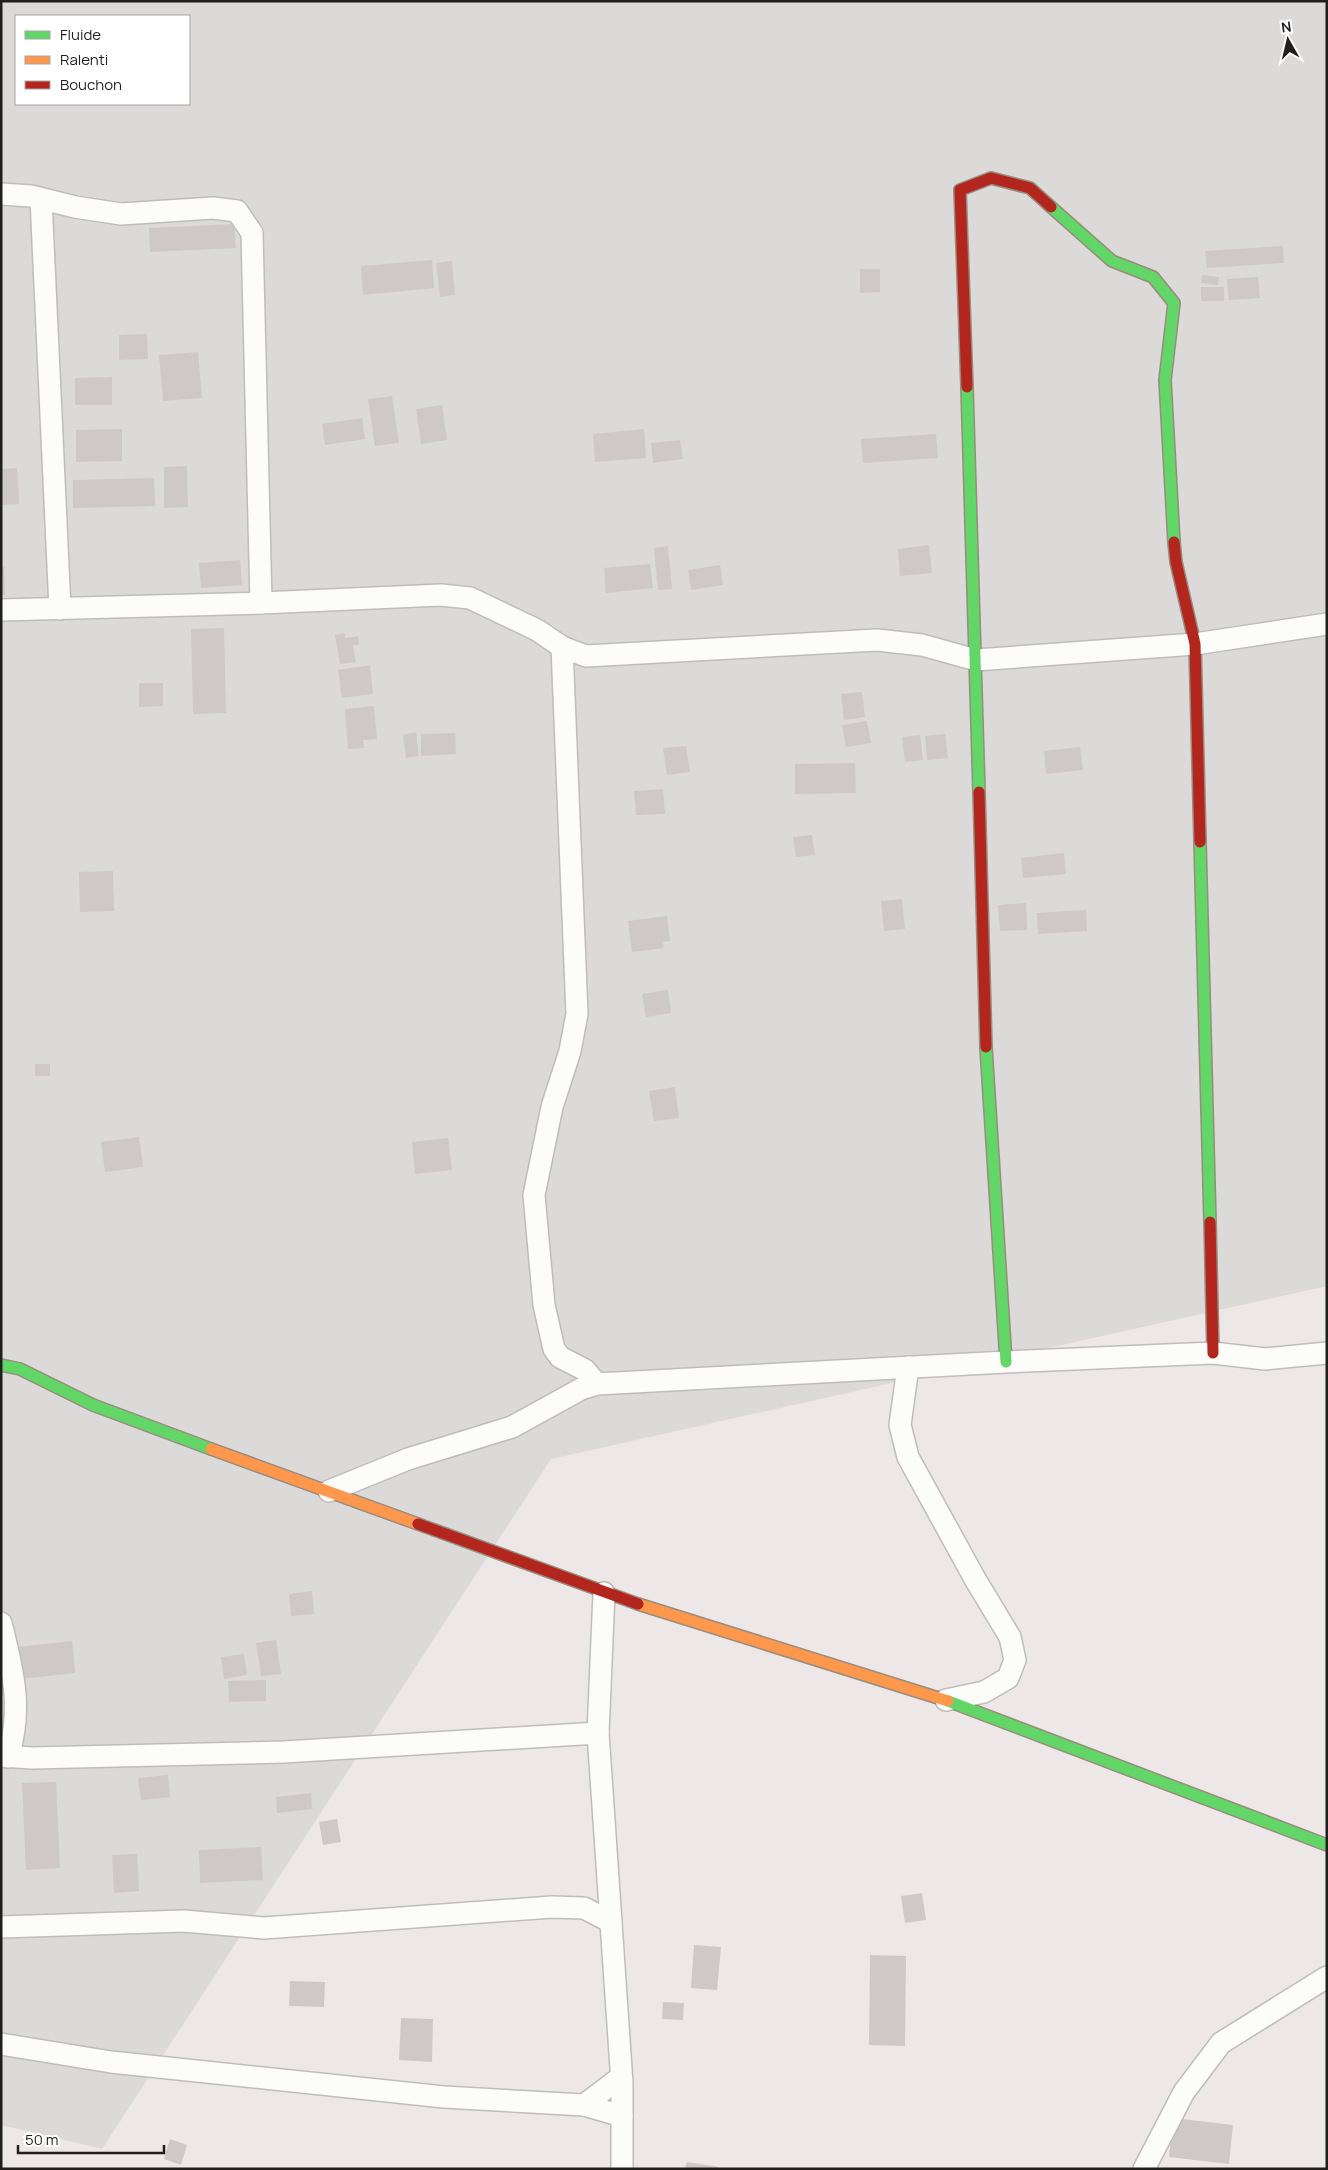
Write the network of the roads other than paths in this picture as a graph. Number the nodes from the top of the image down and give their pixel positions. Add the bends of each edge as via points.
1 (1, 194) edge
2 (41, 199) junction
3 (261, 603) junction
4 (60, 609) junction
5 (1, 610) edge
6 (1327, 624) edge
7 (1195, 644) junction
8 (562, 647) junction
9 (976, 660) junction
10 (1213, 1353) junction
11 (1327, 1353) edge
12 (1006, 1362) junction
13 (1, 1365) edge
14 (908, 1367) junction
15 (597, 1384) junction
16 (329, 1491) junction
17 (604, 1593) junction
18 (1, 1623) edge
19 (946, 1700) junction
20 (598, 1733) junction
21 (5, 1756) edge
22 (1327, 1845) edge
23 (611, 1922) junction
24 (1, 1926) edge
25 (1327, 1977) edge
26 (1, 2044) edge
27 (622, 2076) junction
28 (584, 2105) junction
29 (622, 2116) junction
30 (622, 2169) edge
31 (1144, 2169) edge

1 - 2 street
2 - 3 street via 121,214 213,208 238,211 252,233
2 - 4 street
3 - 4 street
3 - 8 street via 441,595 470,598 537,630
4 - 5 street
6 - 7 street
7 - 9 street
7 - 9 street via 1176,562 1172,523 1165,380 1174,303 1152,277 1112,262 1030,188 991,178 960,190
7 - 10 street
8 - 9 street via 586,656 878,640 922,645
8 - 15 street via 577,1014 570,1051 552,1107 534,1195 544,1305 554,1349 560,1357 584,1370
9 - 12 street via 984,1020
10 - 11 street via 1265,1358
10 - 12 street
12 - 14 street
13 - 16 street via 20,1370 93,1404
14 - 15 street
14 - 19 street via 900,1426 908,1457 1010,1637 1015,1660 1008,1678 984,1692
15 - 16 street via 581,1389 512,1426 408,1459
16 - 17 street
17 - 19 street
17 - 20 street
18 - 21 street via 14,1676 17,1709 14,1739
19 - 22 street
20 - 21 street via 284,1752
20 - 23 street
23 - 24 street via 584,1908 552,1907 264,1928 184,1921
23 - 27 street
25 - 31 street via 1221,2043 1184,2092
26 - 28 street via 111,2062 444,2096
27 - 28 street
27 - 29 street
28 - 29 street
29 - 30 street

